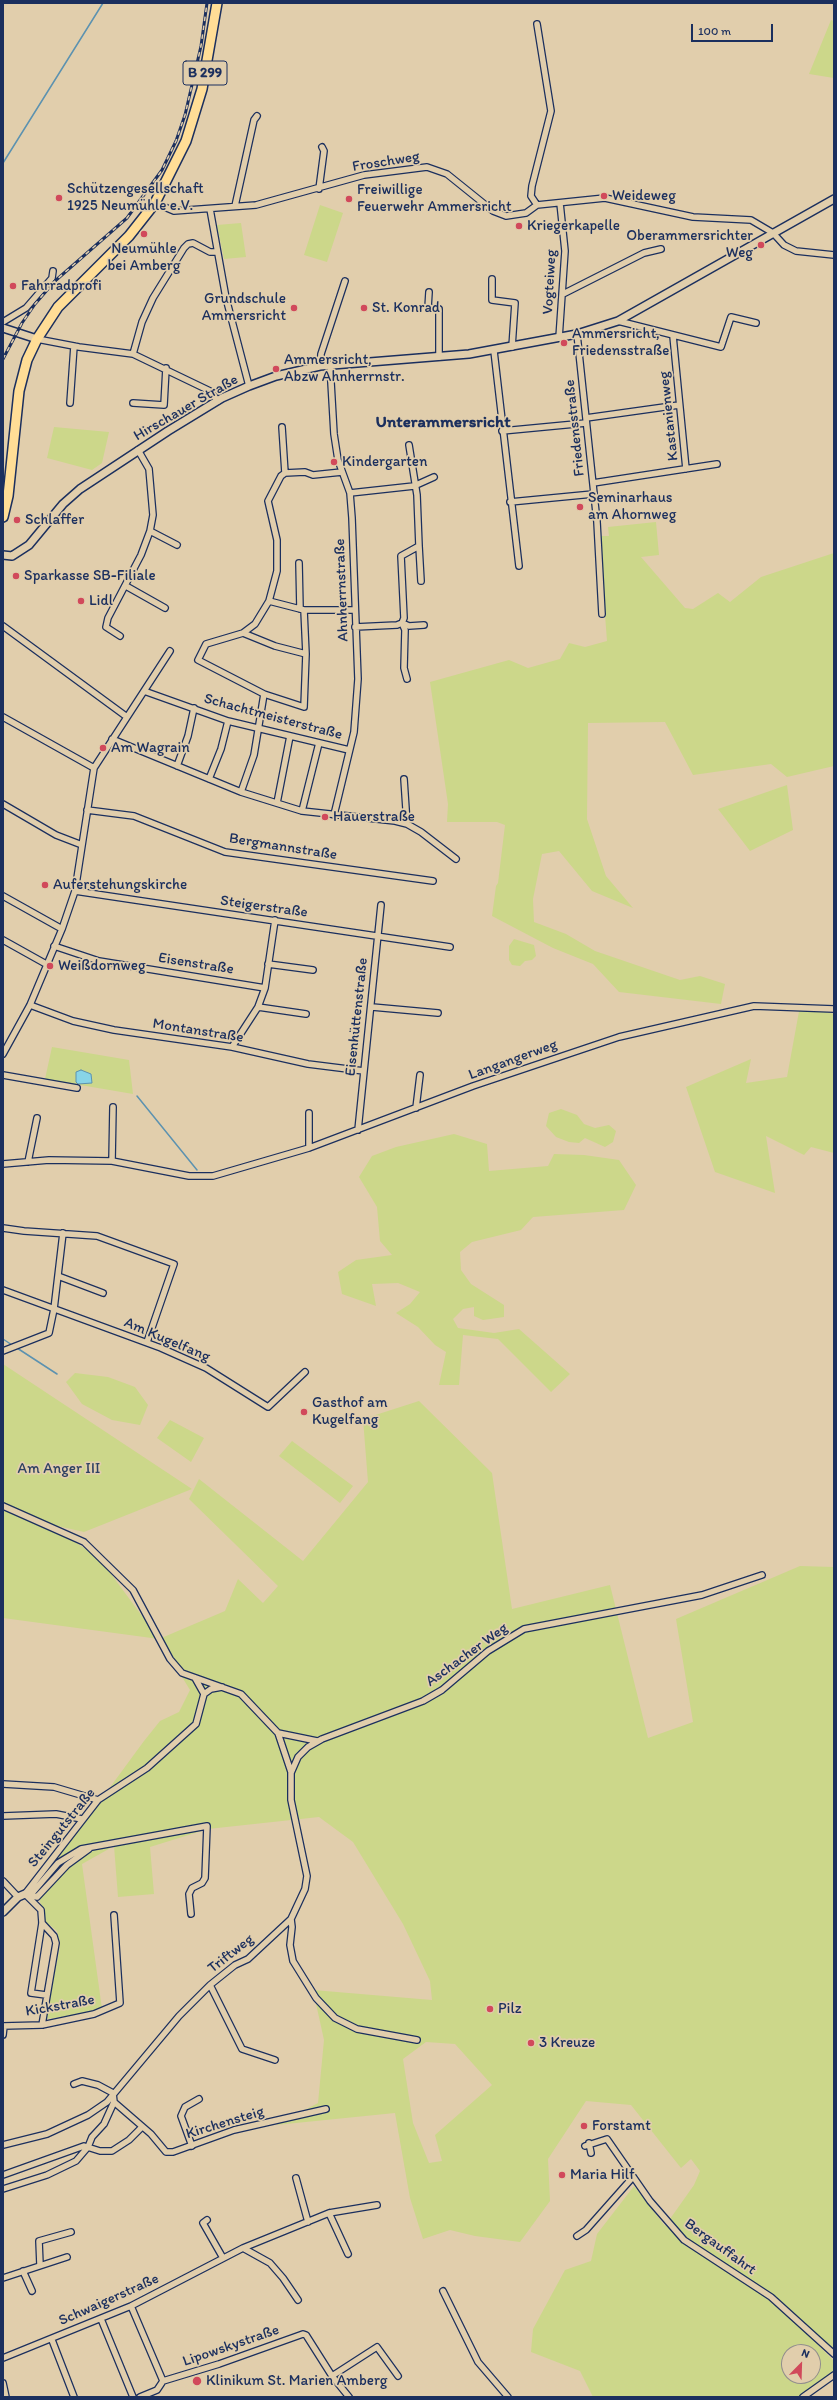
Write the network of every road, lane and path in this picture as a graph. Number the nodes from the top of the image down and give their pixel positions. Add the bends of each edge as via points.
1 (217, 3) edge
2 (537, 24) dead end
3 (257, 116) dead end
4 (322, 147) dead end
5 (319, 189) junction
6 (834, 199) edge
7 (155, 203) junction
8 (560, 203) junction
9 (537, 205) junction
10 (235, 206) junction
11 (210, 209) junction
12 (773, 233) junction
13 (660, 249) dead end
14 (217, 252) junction
15 (834, 256) edge
16 (53, 271) dead end
17 (492, 278) dead end
18 (345, 281) dead end
19 (429, 292) dead end
20 (563, 294) junction
21 (618, 321) junction
22 (3, 322) edge
23 (756, 323) dead end
24 (3, 328) edge
25 (577, 334) junction
26 (673, 336) junction
27 (559, 338) junction
28 (37, 339) junction
29 (74, 346) junction
30 (512, 347) junction
31 (494, 351) junction
32 (133, 354) junction
33 (439, 357) junction
34 (330, 365) junction
35 (320, 366) junction
36 (166, 368) junction
37 (249, 386) junction
38 (218, 401) junction
39 (70, 403) dead end
40 (134, 403) dead end
41 (679, 405) junction
42 (586, 420) junction
43 (282, 427) dead end
44 (502, 431) junction
45 (409, 445) dead end
46 (138, 450) junction
47 (717, 464) dead end
48 (686, 469) junction
49 (342, 472) junction
50 (285, 473) junction
51 (434, 477) dead end
52 (593, 483) junction
53 (414, 486) junction
54 (350, 493) junction
55 (593, 494) junction
56 (510, 502) junction
57 (3, 517) edge
58 (150, 531) junction
59 (176, 545) dead end
60 (419, 546) junction
61 (3, 555) edge
62 (299, 563) dead end
63 (519, 566) dead end
64 (421, 581) dead end
65 (126, 586) junction
66 (269, 601) junction
67 (164, 608) dead end
68 (302, 610) junction
69 (354, 610) junction
70 (602, 614) dead end
71 (402, 623) junction
72 (3, 626) edge
73 (424, 626) dead end
74 (355, 627) junction
75 (244, 633) junction
76 (120, 636) dead end
77 (170, 651) dead end
78 (306, 654) junction
79 (407, 679) dead end
80 (144, 691) junction
81 (264, 694) junction
82 (194, 708) junction
83 (3, 717) edge
84 (127, 717) junction
85 (228, 720) junction
86 (258, 728) junction
87 (290, 736) junction
88 (112, 739) junction
89 (319, 743) junction
90 (349, 750) junction
91 (177, 766) junction
92 (94, 768) junction
93 (209, 779) junction
94 (404, 779) dead end
95 (241, 792) junction
96 (277, 803) junction
97 (3, 804) edge
98 (87, 810) junction
99 (302, 811) junction
100 (334, 815) junction
101 (407, 824) junction
102 (82, 845) junction
103 (456, 859) dead end
104 (433, 881) dead end
105 (75, 892) junction
106 (3, 896) edge
107 (380, 905) dead end
108 (275, 920) junction
109 (62, 929) junction
110 (377, 935) junction
111 (3, 940) edge
112 (54, 946) junction
113 (450, 948) dead end
114 (46, 964) junction
115 (268, 964) junction
116 (313, 970) dead end
117 (265, 988) junction
118 (30, 1005) junction
119 (258, 1007) junction
120 (372, 1007) junction
121 (834, 1009) edge
122 (438, 1013) dead end
123 (306, 1014) dead end
124 (232, 1047) junction
125 (3, 1052) edge
126 (364, 1071) junction
127 (3, 1075) edge
128 (420, 1075) dead end
129 (77, 1088) dead end
130 (113, 1107) dead end
131 (416, 1108) junction
132 (309, 1113) dead end
133 (37, 1118) dead end
134 (358, 1130) junction
135 (309, 1148) junction
136 (112, 1161) junction
137 (28, 1162) junction
138 (3, 1164) edge
139 (3, 1228) edge
140 (63, 1233) junction
141 (58, 1276) junction
142 (3, 1290) edge
143 (103, 1293) dead end
144 (54, 1309) junction
145 (146, 1342) junction
146 (3, 1351) edge
147 (305, 1372) dead end
148 (3, 1506) edge
149 (762, 1575) dead end
150 (195, 1678) junction
151 (223, 1687) junction
152 (204, 1694) junction
153 (278, 1732) junction
154 (317, 1741) junction
155 (291, 1772) junction
156 (3, 1784) edge
157 (98, 1800) junction
158 (294, 1812) joint
159 (3, 1816) edge
160 (82, 1819) junction
161 (3, 1881) edge
162 (21, 1895) junction
163 (3, 1912) edge
164 (191, 1914) dead end
165 (114, 1915) dead end
166 (291, 1918) junction
167 (42, 1923) junction
168 (210, 1985) junction
169 (46, 1995) junction
170 (42, 2025) junction
171 (3, 2026) edge
172 (3, 2035) edge
173 (417, 2040) dead end
174 (275, 2060) dead end
175 (74, 2084) dead end
176 (113, 2093) junction
177 (199, 2099) dead end
178 (114, 2102) junction
179 (326, 2109) dead end
180 (142, 2127) junction
181 (3, 2145) edge
182 (192, 2146) junction
183 (88, 2148) junction
184 (590, 2153) dead end
185 (3, 2175) edge
186 (296, 2178) dead end
187 (633, 2178) junction
188 (3, 2189) edge
189 (377, 2205) dead end
190 (329, 2213) junction
191 (207, 2220) dead end
192 (308, 2222) junction
193 (71, 2232) dead end
194 (577, 2236) dead end
195 (243, 2248) junction
196 (348, 2254) dead end
197 (67, 2257) dead end
198 (223, 2258) junction
199 (40, 2265) junction
200 (23, 2271) junction
201 (3, 2278) edge
202 (32, 2291) dead end
203 (443, 2291) dead end
204 (298, 2300) dead end
205 (131, 2306) junction
206 (100, 2319) junction
207 (52, 2340) junction
208 (834, 2354) edge
209 (3, 2358) edge
210 (834, 2375) edge
211 (332, 2376) junction
212 (398, 2376) dead end
213 (163, 2381) junction
214 (3, 2383) edge
215 (6, 2397) edge
216 (74, 2397) edge
217 (133, 2397) edge
218 (140, 2397) edge
219 (349, 2397) edge
220 (508, 2397) edge
221 (803, 2397) edge

1 - 7 main road, B 299 via 202,89 186,141
2 - 9 street via 551,111 532,186 531,196
3 - 10 street
4 - 5 street via 324,151
5 - 9 street, Froschweg via 364,175 427,167 447,174 493,212 506,216 526,213
5 - 10 street, Froschweg via 256,205
6 - 12 street, Hirschauer Straße
7 - 11 street, Froschweg via 174,211
7 - 28 main road, B 299 via 129,236 68,295
8 - 9 street
8 - 12 street via 586,198 615,200 693,217 751,220
8 - 20 street, Vogteiweg via 565,233
10 - 11 street, Froschweg
11 - 14 street
12 - 15 street via 784,245 796,252
12 - 21 street, Hirschauer Straße
13 - 20 street via 644,253
14 - 32 street via 210,252 193,243 184,248 153,298 142,322
14 - 37 street
16 - 22 street via 52,278 26,308
17 - 30 street via 492,300 515,303
18 - 35 street via 321,354
19 - 33 street via 428,308 439,309
20 - 27 street, Vogteiweg
21 - 25 street, Hirschauer Straße
21 - 26 street
23 - 26 street via 730,317 721,347
24 - 28 street
25 - 27 street, Hirschauer Straße
25 - 42 street, Friedensstraße
26 - 41 street, Kastanienweg
27 - 30 street, Hirschauer Straße
28 - 29 street
28 - 57 main road, B 299 via 27,360 19,391 8,496
29 - 32 street
29 - 39 street
30 - 31 street, Hirschauer Straße
31 - 33 street, Hirschauer Straße
31 - 44 street
32 - 36 street
33 - 34 street, Hirschauer Straße
34 - 35 street, Hirschauer Straße
34 - 49 street, Ahnherrnstraße via 334,434
35 - 37 street, Hirschauer Straße via 276,376
36 - 38 street via 210,391
36 - 40 street via 164,405
37 - 38 street, Hirschauer Straße
38 - 46 street, Hirschauer Straße
41 - 42 street
41 - 48 street, Kastanienweg
42 - 44 street
42 - 52 street, Friedensstraße
43 - 50 street
44 - 56 street
45 - 53 street
46 - 58 street via 149,468 153,515
46 - 61 street, Hirschauer Straße via 80,489 63,504 30,545 12,556
47 - 48 street
48 - 52 street
49 - 50 street via 313,475 305,472
49 - 54 street, Ahnherrnstraße
50 - 66 street via 268,501 277,540 277,571
51 - 53 street
52 - 55 street, Friedensstraße
53 - 54 street
53 - 60 street via 417,495
54 - 69 street, Ahnherrnstraße
55 - 56 street
55 - 70 street, Friedensstraße
56 - 63 street
58 - 59 street
58 - 65 street
60 - 64 street
60 - 71 street via 401,556 404,618
62 - 68 street
65 - 67 street
65 - 76 street via 108,618 106,627
66 - 68 street
66 - 75 street via 254,624
68 - 69 street
68 - 78 street
69 - 74 street, Ahnherrnstraße
71 - 73 street via 409,626
71 - 74 street via 397,626
71 - 79 street via 405,630 404,668
72 - 84 street
74 - 90 street, Ahnherrnstraße via 358,679 354,732
75 - 78 street via 275,646
75 - 81 street via 206,644 198,660
77 - 80 street
78 - 81 street via 304,707
80 - 82 street, Schachtmeisterstraße
80 - 84 street
81 - 86 street
82 - 85 street, Schachtmeisterstraße
82 - 91 street via 188,736
83 - 92 street
84 - 88 street
85 - 86 street, Schachtmeisterstraße
85 - 93 street via 221,749
86 - 87 street, Schachtmeisterstraße
86 - 95 street via 254,754
87 - 89 street, Schachtmeisterstraße
87 - 96 street
88 - 91 street
88 - 92 street
89 - 90 street, Schachtmeisterstraße
89 - 99 street
90 - 100 street, Ahnherrnstraße
91 - 93 street
92 - 98 street
93 - 95 street
94 - 101 street
95 - 96 street
96 - 99 street
97 - 102 street via 56,835
98 - 102 street
98 - 104 street, Bergmannstraße via 134,816 225,852
99 - 100 street
100 - 101 street
101 - 103 street
102 - 105 street
105 - 108 street, Steigerstraße
105 - 109 street
106 - 109 street
107 - 110 street, Eisenhüttenstraße
108 - 110 street, Steigerstraße
108 - 115 street
109 - 112 street
110 - 113 street, Steigerstraße
110 - 120 street, Eisenhüttenstraße
111 - 114 street
112 - 114 street
112 - 117 street, Eisenstraße via 99,961
114 - 118 street
115 - 116 street
115 - 117 street
117 - 119 street
118 - 124 street, Montanstraße via 72,1021 100,1027
118 - 125 street
119 - 123 street
119 - 124 street
120 - 122 street
120 - 126 street, Eisenhüttenstraße
121 - 131 street, Langangerweg via 754,1006 619,1037 556,1056
124 - 126 street, Montanstraße via 308,1064
126 - 134 street, Eisenhüttenstraße
127 - 129 street
128 - 131 street
130 - 136 street
131 - 134 street, Langangerweg
132 - 135 street
133 - 137 street
134 - 135 street, Langangerweg
135 - 136 street, Langangerweg via 213,1176 189,1176
136 - 137 street, Langangerweg
137 - 138 street, Langangerweg
139 - 140 street
140 - 141 street
140 - 145 street via 97,1236 174,1264
141 - 143 street
141 - 144 street
142 - 144 street, Am Kugelfang
144 - 145 street, Am Kugelfang
144 - 146 street via 49,1333
145 - 147 street, Am Kugelfang via 206,1368 268,1407
148 - 150 street via 84,1542 133,1590 170,1659 182,1673
149 - 154 street, Aschacher Weg via 702,1594 524,1629 488,1651 442,1690 423,1701
150 - 151 street
150 - 152 street
151 - 152 street
151 - 153 street via 241,1694
152 - 157 street, Steingutstraße via 196,1724 146,1768
153 - 154 street
153 - 155 street
154 - 155 street, Aschacher Weg via 298,1757
155 - 158 street, Aschacher Weg via 291,1800
156 - 157 street via 54,1787
157 - 160 street, Steingutstraße
158 - 166 street, Triftweg via 307,1876 305,1889
159 - 160 street via 56,1814
160 - 162 street, Steingutstraße
161 - 162 street
162 - 163 street, Steingutstraße
162 - 164 street, Steingutstraße via 33,1892 58,1863 81,1849 207,1826 205,1878 202,1883 192,1888 189,1894
162 - 167 street via 41,1910
165 - 170 street, Kickstraße via 120,2003 94,2014
166 - 168 street, Triftweg via 248,1959 235,1965
166 - 173 street via 290,1946 293,1961 316,1998 335,2018 356,2029
167 - 169 street via 54,1936 56,1943
167 - 169 street via 31,1993
168 - 174 street via 242,2049
168 - 176 street, Triftweg via 179,2016
169 - 170 street
170 - 171 street, Kickstraße
171 - 172 street
175 - 176 street via 82,2080
176 - 178 street
176 - 181 street, Triftweg via 107,2102 88,2115 47,2134
177 - 182 street via 185,2107 181,2116
178 - 180 street, Kirchensteig
178 - 183 street via 104,2124 92,2137
179 - 182 street, Kirchensteig via 234,2130
180 - 182 street, Kirchensteig via 166,2152
180 - 183 street via 129,2140 112,2151
183 - 185 street via 84,2146
183 - 188 street via 76,2161 47,2175
184 - 187 street, Bergauffahrt via 587,2144 607,2139
186 - 192 street
187 - 194 street via 586,2230
187 - 208 street, Bergauffahrt via 684,2240 771,2298
189 - 190 street, Schwaigerstraße
190 - 192 street, Schwaigerstraße
190 - 196 street
191 - 198 street via 202,2223
192 - 195 street, Schwaigerstraße
193 - 199 street via 39,2241
195 - 198 street, Schwaigerstraße
195 - 204 street via 270,2263
197 - 199 street
198 - 205 street, Schwaigerstraße
199 - 200 street
200 - 201 street
200 - 202 street
203 - 220 street via 478,2362
205 - 206 street, Schwaigerstraße
205 - 213 street
206 - 207 street, Schwaigerstraße
206 - 217 street
207 - 209 street, Schwaigerstraße
207 - 216 street
210 - 221 street
211 - 212 street via 377,2347
211 - 213 street, Lipowskystraße via 303,2334
211 - 219 street
213 - 218 street via 157,2390
214 - 215 street

